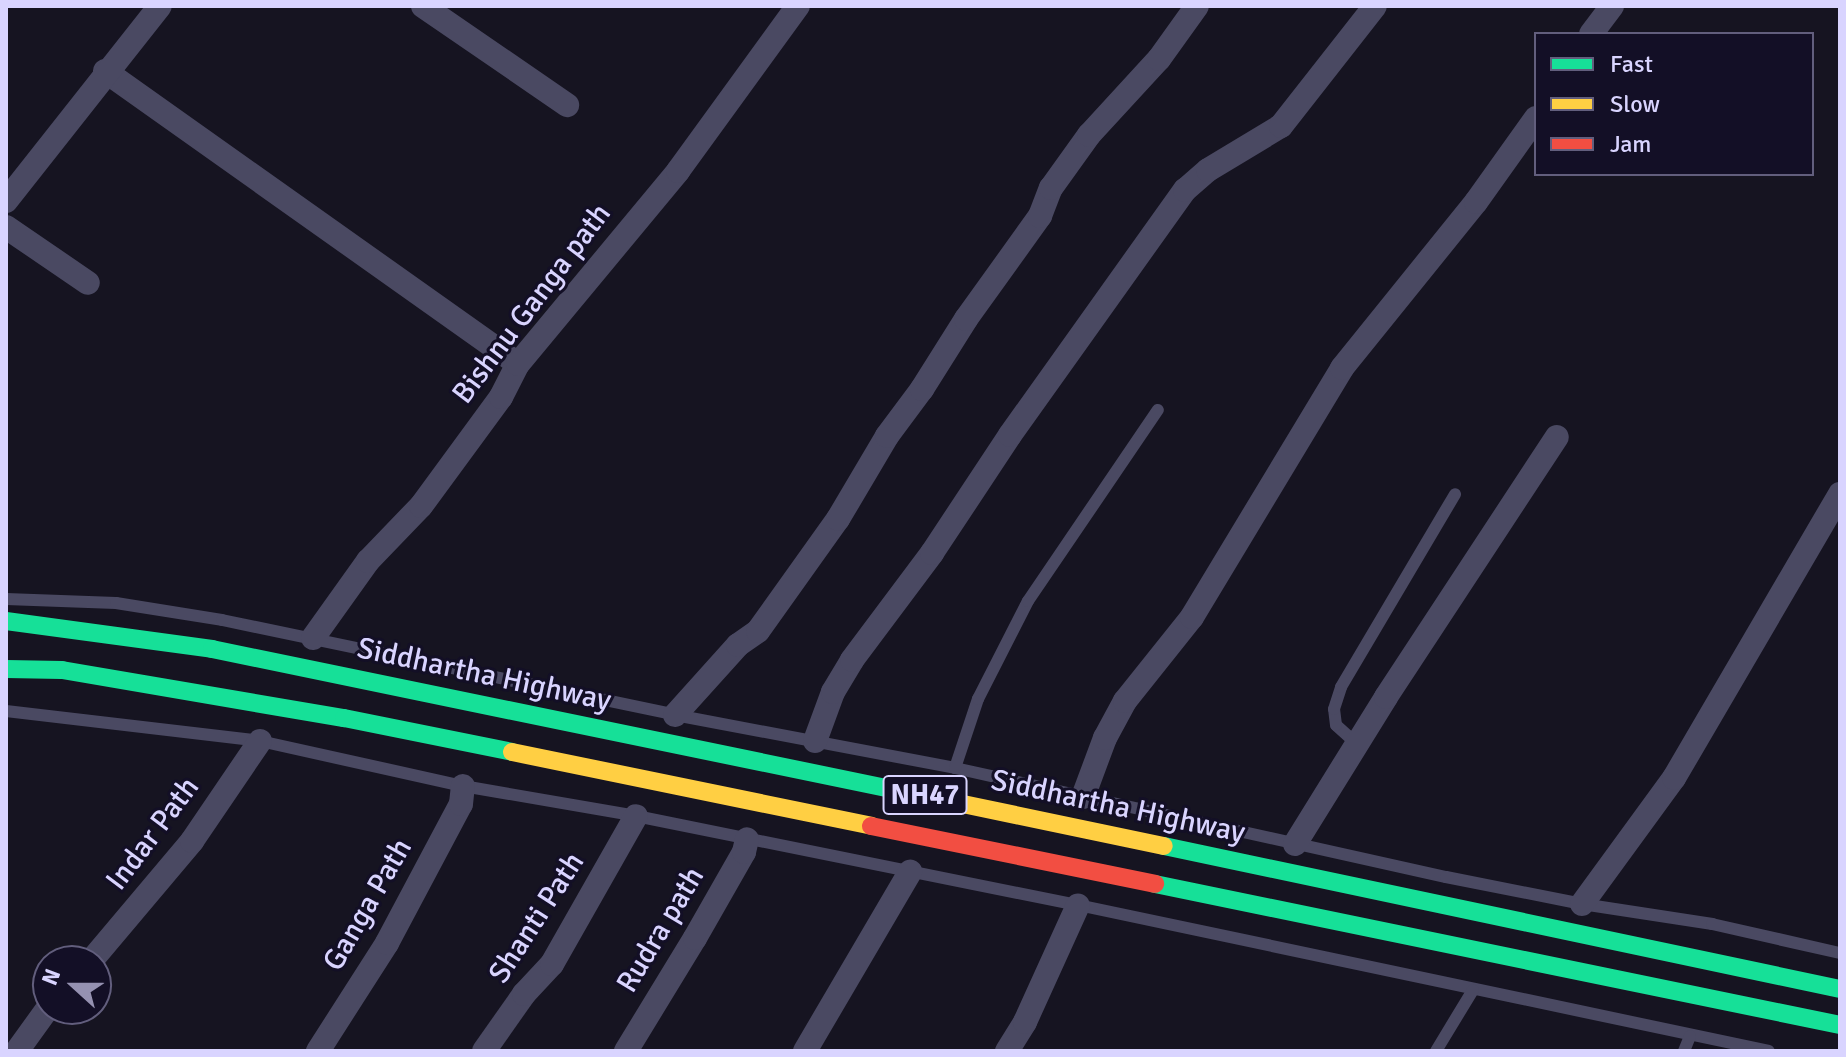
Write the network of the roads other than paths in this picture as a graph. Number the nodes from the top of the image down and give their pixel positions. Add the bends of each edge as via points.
1 (160, 6) edge
2 (423, 6) edge
3 (798, 6) edge
4 (1197, 6) edge
5 (1375, 6) edge
6 (1612, 6) edge
7 (1592, 32) edge
8 (105, 71) junction
9 (567, 105) dead end
10 (1534, 121) edge
11 (6, 201) edge
12 (6, 227) edge
13 (88, 283) dead end
14 (518, 364) junction
15 (1158, 410) dead end
16 (1557, 437) dead end
17 (1455, 494) dead end
18 (1840, 494) edge
19 (1832, 532) edge
20 (6, 599) edge
21 (6, 621) edge
22 (313, 638) junction
23 (6, 669) edge
24 (6, 711) edge
25 (675, 715) junction
26 (260, 741) junction
27 (815, 741) junction
28 (1357, 744) junction
29 (955, 768) junction
30 (463, 786) junction
31 (1083, 797) junction
32 (636, 816) junction
33 (747, 839) junction
34 (1295, 844) junction
35 (910, 872) junction
36 (1582, 904) junction
37 (1078, 905) junction
38 (104, 945) edge
39 (1840, 953) edge
40 (1707, 961) junction
41 (1840, 989) edge
42 (1473, 990) junction
43 (1699, 996) junction
44 (36, 1025) edge
45 (1840, 1025) edge
46 (1690, 1036) junction
47 (17, 1051) edge
48 (318, 1051) edge
49 (484, 1051) edge
50 (626, 1051) edge
51 (805, 1051) edge
52 (1007, 1051) edge
53 (1436, 1051) edge
54 (1684, 1051) edge
55 (1769, 1051) edge

1 - 8 street
2 - 9 street
3 - 14 street, Bishnu Ganga path via 678,171
4 - 25 street via 1051,188 1040,216 758,631 738,645
5 - 27 street via 1281,126 1185,190 932,553 860,647 833,692
6 - 7 street
8 - 11 street
8 - 14 street
10 - 31 street via 1476,202 1342,368 1192,617 1125,701
12 - 13 street
14 - 22 street, Bishnu Ganga path via 501,397 421,506 368,561
15 - 29 lane via 1028,601 978,699
16 - 28 street
17 - 28 lane via 1341,687 1334,709 1336,725
18 - 19 street
19 - 36 street via 1674,778
20 - 22 lane via 116,603
21 - 40 highway, Siddhartha Highway / NH47 via 242,655
22 - 25 lane
23 - 43 highway, NH47 via 62,670 344,718
24 - 26 lane
25 - 27 lane
26 - 30 lane
26 - 38 street, Indar Path via 192,841
27 - 29 lane
28 - 34 street
29 - 31 lane
30 - 32 lane
30 - 48 street, Ganga Path via 461,804 387,943
31 - 34 lane
32 - 33 lane
32 - 49 street, Shanti Path via 552,964
33 - 35 lane
33 - 50 street, Rudra path
34 - 36 lane
35 - 37 lane
35 - 51 street
36 - 39 lane via 1712,924
37 - 42 lane
37 - 52 street
40 - 41 highway, Siddhartha Highway / NH47
40 - 43 highway
42 - 46 lane
42 - 53 lane
43 - 45 highway, NH47
44 - 47 street
46 - 54 lane
46 - 55 lane

